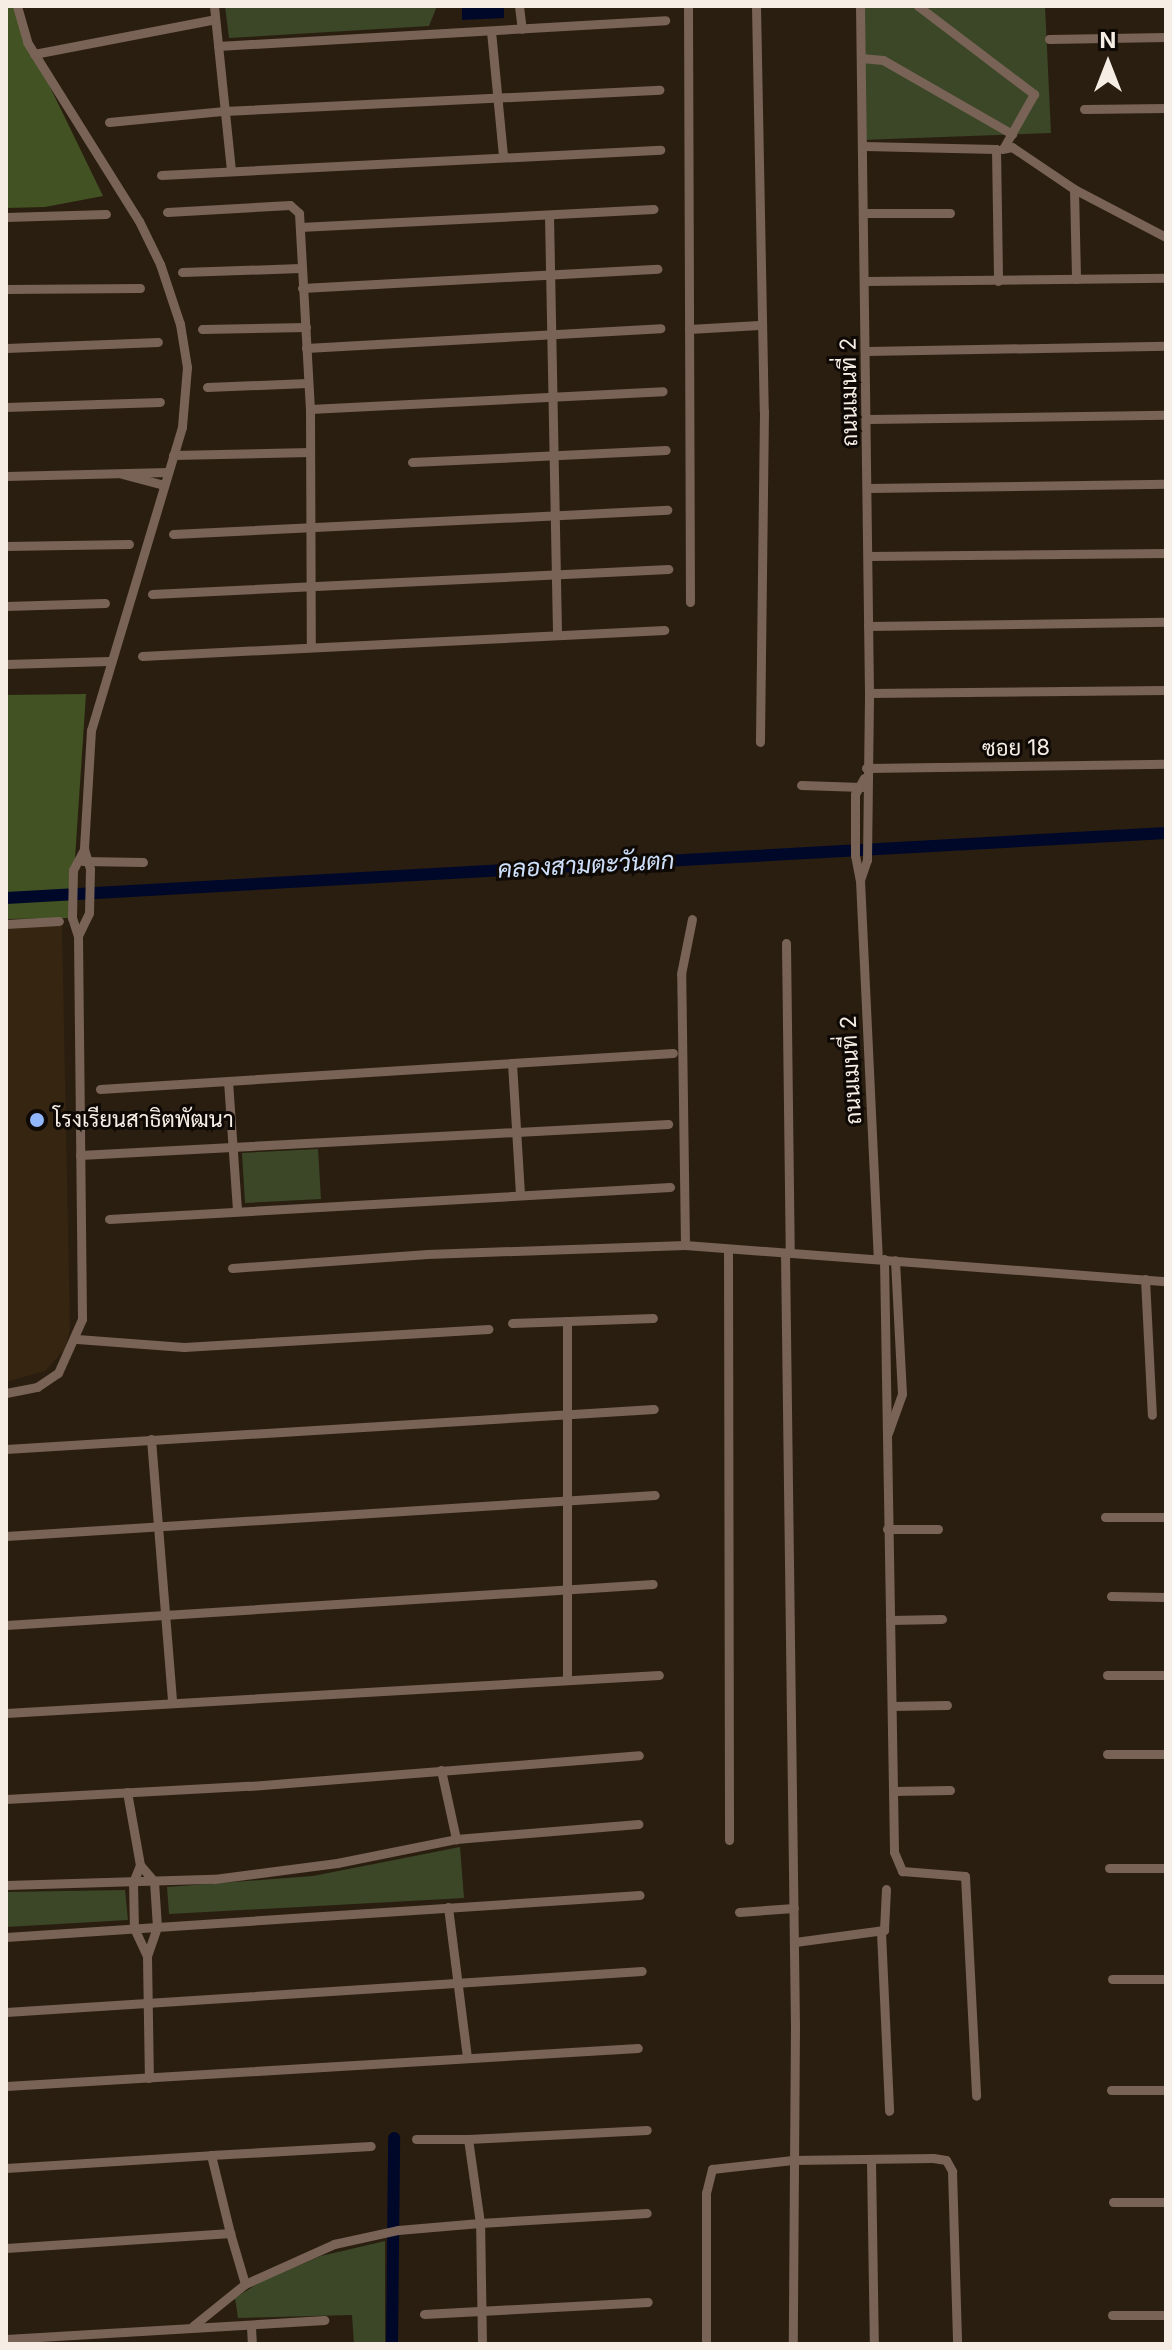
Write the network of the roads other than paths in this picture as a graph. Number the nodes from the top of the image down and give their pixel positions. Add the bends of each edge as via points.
1 (17, 6) edge
2 (214, 6) edge
3 (519, 6) edge
4 (688, 6) edge
5 (756, 6) edge
6 (860, 6) edge
7 (918, 6) edge
8 (215, 19) junction
9 (665, 20) dead end
10 (522, 29) junction
11 (491, 31) junction
12 (1166, 37) edge
13 (1049, 39) dead end
14 (218, 46) junction
15 (34, 54) junction
16 (861, 58) junction
17 (659, 90) dead end
18 (497, 98) junction
19 (1166, 108) edge
20 (1084, 109) dead end
21 (224, 111) junction
22 (109, 122) dead end
23 (1012, 134) junction
24 (864, 146) junction
25 (660, 150) dead end
26 (1001, 150) junction
27 (503, 156) junction
28 (231, 171) junction
29 (161, 175) dead end
30 (1074, 189) junction
31 (654, 209) dead end
32 (167, 212) dead end
33 (865, 213) junction
34 (950, 213) dead end
35 (106, 214) dead end
36 (549, 215) junction
37 (6, 217) edge
38 (300, 227) junction
39 (1166, 237) edge
40 (300, 268) junction
41 (657, 269) dead end
42 (182, 272) dead end
43 (550, 275) junction
44 (1166, 278) edge
45 (1076, 279) junction
46 (864, 281) junction
47 (998, 281) junction
48 (140, 288) dead end
49 (302, 288) junction
50 (6, 289) edge
51 (759, 325) junction
52 (306, 327) junction
53 (660, 328) dead end
54 (202, 329) dead end
55 (689, 329) junction
56 (553, 334) junction
57 (158, 342) dead end
58 (1166, 346) edge
59 (6, 348) edge
60 (306, 348) junction
61 (867, 351) junction
62 (307, 383) junction
63 (207, 387) dead end
64 (663, 391) dead end
65 (555, 395) junction
66 (160, 402) dead end
67 (6, 407) edge
68 (310, 409) junction
69 (1166, 415) edge
70 (868, 419) junction
71 (666, 450) dead end
72 (310, 452) junction
73 (173, 455) junction
74 (553, 456) junction
75 (412, 462) dead end
76 (168, 472) junction
77 (119, 473) junction
78 (6, 476) edge
79 (1166, 484) edge
80 (164, 485) junction
81 (868, 488) junction
82 (667, 510) dead end
83 (552, 517) junction
84 (306, 528) junction
85 (173, 534) dead end
86 (129, 544) dead end
87 (6, 546) edge
88 (1166, 553) edge
89 (868, 556) junction
90 (668, 569) dead end
91 (555, 576) junction
92 (309, 588) junction
93 (152, 594) dead end
94 (690, 602) dead end
95 (105, 603) dead end
96 (6, 606) edge
97 (1166, 622) edge
98 (868, 626) junction
99 (664, 630) dead end
100 (557, 635) junction
101 (311, 647) junction
102 (142, 656) dead end
103 (109, 661) junction
104 (6, 664) edge
105 (1166, 690) edge
106 (869, 693) junction
107 (760, 742) dead end
108 (1166, 764) edge
109 (864, 780) junction
110 (801, 785) dead end
111 (84, 849) junction
112 (143, 862) dead end
113 (90, 865) junction
114 (74, 866) junction
115 (860, 880) junction
116 (692, 919) dead end
117 (59, 921) dead end
118 (6, 924) edge
119 (78, 936) junction
120 (786, 943) dead end
121 (673, 1053) dead end
122 (512, 1063) junction
123 (228, 1081) junction
124 (100, 1089) dead end
125 (668, 1124) dead end
126 (516, 1130) junction
127 (233, 1146) junction
128 (80, 1155) junction
129 (670, 1187) dead end
130 (520, 1195) junction
131 (237, 1211) junction
132 (109, 1219) dead end
133 (685, 1245) junction
134 (728, 1251) junction
135 (787, 1253) junction
136 (881, 1259) junction
137 (895, 1260) junction
138 (232, 1268) dead end
139 (1145, 1279) junction
140 (1166, 1281) edge
141 (653, 1318) dead end
142 (567, 1321) junction
143 (512, 1323) dead end
144 (488, 1329) dead end
145 (77, 1339) junction
146 (6, 1393) edge
147 (654, 1409) dead end
148 (567, 1413) junction
149 (1152, 1415) dead end
150 (886, 1436) junction
151 (151, 1439) junction
152 (6, 1449) edge
153 (655, 1495) dead end
154 (567, 1499) junction
155 (1105, 1517) dead end
156 (1166, 1517) edge
157 (159, 1525) junction
158 (887, 1529) junction
159 (938, 1529) dead end
160 (6, 1536) edge
161 (653, 1584) dead end
162 (569, 1590) junction
163 (1111, 1596) dead end
164 (1166, 1597) edge
165 (161, 1616) junction
166 (942, 1619) dead end
167 (890, 1620) junction
168 (6, 1625) edge
169 (659, 1675) dead end
170 (1107, 1675) dead end
171 (1166, 1675) edge
172 (567, 1680) junction
173 (172, 1700) junction
174 (947, 1705) dead end
175 (892, 1706) junction
176 (6, 1713) edge
177 (1107, 1754) dead end
178 (1166, 1754) edge
179 (639, 1755) dead end
180 (441, 1770) junction
181 (950, 1790) dead end
182 (894, 1791) junction
183 (127, 1792) junction
184 (6, 1799) edge
185 (638, 1824) dead end
186 (456, 1839) junction
187 (729, 1840) dead end
188 (140, 1865) junction
189 (1109, 1868) dead end
190 (1166, 1868) edge
191 (154, 1881) junction
192 (133, 1882) junction
193 (6, 1885) edge
194 (886, 1889) dead end
195 (640, 1895) dead end
196 (448, 1907) junction
197 (794, 1908) junction
198 (739, 1912) dead end
199 (157, 1927) junction
200 (134, 1928) junction
201 (881, 1932) junction
202 (6, 1937) edge
203 (795, 1942) junction
204 (147, 1956) junction
205 (642, 1971) dead end
206 (1112, 1979) dead end
207 (1166, 1979) edge
208 (457, 1981) junction
209 (149, 2004) junction
210 (6, 2012) edge
211 (638, 2048) dead end
212 (467, 2058) junction
213 (149, 2078) junction
214 (6, 2086) edge
215 (1111, 2090) dead end
216 (1166, 2090) edge
217 (976, 2096) dead end
218 (889, 2111) dead end
219 (647, 2130) dead end
220 (416, 2139) dead end
221 (468, 2139) junction
222 (371, 2146) dead end
223 (211, 2155) junction
224 (792, 2160) junction
225 (871, 2161) junction
226 (6, 2168) edge
227 (1113, 2202) dead end
228 (1166, 2202) edge
229 (647, 2213) dead end
230 (480, 2223) junction
231 (230, 2233) junction
232 (6, 2248) edge
233 (245, 2284) junction
234 (648, 2302) dead end
235 (482, 2308) junction
236 (424, 2314) dead end
237 (1112, 2315) dead end
238 (1166, 2315) edge
239 (324, 2320) dead end
240 (193, 2326) junction
241 (251, 2327) junction
242 (6, 2339) edge
243 (252, 2344) edge
244 (482, 2344) edge
245 (706, 2344) edge
246 (793, 2344) edge
247 (874, 2344) edge
248 (957, 2344) edge

1 - 15 street
2 - 8 street
3 - 10 street
4 - 55 street
5 - 51 street
6 - 16 street, ถนนเมนที่ 2
7 - 23 street via 1034,94
8 - 14 street
8 - 15 street
9 - 10 street
10 - 11 street
11 - 14 street
11 - 18 street
12 - 13 street
14 - 21 street
15 - 73 street via 139,221 171,289 187,367 182,427
16 - 23 street via 883,60
16 - 24 street, ถนนเมนที่ 2
17 - 18 street
18 - 21 street
18 - 27 street
19 - 20 street
21 - 22 street
21 - 28 street
23 - 26 street
24 - 26 street
24 - 33 street, ถนนเมนที่ 2
25 - 27 street
26 - 30 street
26 - 47 street
27 - 28 street
28 - 29 street
30 - 39 street
30 - 45 street
31 - 36 street
32 - 38 street via 290,205 299,213
33 - 34 street
33 - 46 street, ถนนเมนที่ 2
35 - 37 street
36 - 38 street
36 - 43 street
38 - 40 street
40 - 42 street
40 - 49 street
41 - 43 street
43 - 49 street
43 - 56 street
44 - 45 street
45 - 47 street
46 - 47 street
46 - 61 street, ถนนเมนที่ 2
48 - 50 street
49 - 52 street
51 - 55 street
51 - 107 street via 764,411
52 - 54 street
52 - 60 street
53 - 56 street
55 - 94 street
56 - 60 street
56 - 65 street
57 - 59 street
58 - 61 street
60 - 62 street
61 - 70 street, ถนนเมนที่ 2
62 - 63 street
62 - 68 street
64 - 65 street
65 - 68 street
65 - 74 street
66 - 67 street
68 - 72 street
69 - 70 street
70 - 81 street, ถนนเมนที่ 2
71 - 74 street
72 - 73 street
72 - 84 street
73 - 76 street
74 - 75 street
74 - 83 street
76 - 77 street
76 - 80 street
77 - 78 street
77 - 80 street
79 - 81 street
80 - 103 street
81 - 89 street, ถนนเมนที่ 2
82 - 83 street
83 - 84 street
83 - 91 street
84 - 85 street
84 - 92 street
86 - 87 street
88 - 89 street
89 - 98 street, ถนนเมนที่ 2
90 - 91 street
91 - 92 street
91 - 100 street
92 - 93 street
92 - 101 street
95 - 96 street
97 - 98 street
98 - 106 street, ถนนเมนที่ 2
99 - 100 street
100 - 101 street
101 - 102 street
103 - 104 street
103 - 111 street via 85,770
105 - 106 street
106 - 109 street, ถนนเมนที่ 2
108 - 109 street, ซอย 18
109 - 110 street, ซอย 18
109 - 115 street, ถนนเมนที่ 2 via 867,855
109 - 115 street, ถนนเมนที่ 2 via 855,830
111 - 113 street
111 - 114 street
112 - 113 street
113 - 114 street
113 - 119 street via 89,913
114 - 119 street via 72,918
115 - 136 street, ถนนเมนที่ 2
116 - 133 street via 681,974
117 - 118 street
119 - 128 street
120 - 135 street
121 - 122 street
122 - 123 street
122 - 126 street
123 - 124 street
123 - 127 street
125 - 126 street
126 - 127 street
126 - 130 street
127 - 128 street
127 - 131 street
128 - 145 street via 82,1319
129 - 130 street
130 - 131 street
131 - 132 street
133 - 134 street
133 - 138 street via 427,1254
134 - 135 street
134 - 187 street
135 - 136 street
135 - 197 street
136 - 137 street
136 - 150 street, ถนนเมนที่ 2
137 - 139 street
137 - 150 street via 902,1394
139 - 140 street
139 - 149 street
141 - 142 street
142 - 143 street
142 - 148 street
144 - 145 street via 184,1347
145 - 146 street via 58,1373 37,1387
147 - 148 street
148 - 151 street
148 - 154 street
150 - 158 street, ถนนเมนที่ 2
151 - 152 street
151 - 157 street
153 - 154 street
154 - 157 street
154 - 162 street
155 - 156 street
157 - 160 street
157 - 165 street
158 - 159 street
158 - 167 street, ถนนเมนที่ 2
161 - 162 street
162 - 165 street
162 - 172 street
163 - 164 street
165 - 168 street
165 - 173 street
166 - 167 street
167 - 175 street, ถนนเมนที่ 2
169 - 172 street
170 - 171 street
172 - 173 street
173 - 176 street
174 - 175 street
175 - 182 street, ถนนเมนที่ 2
177 - 178 street
179 - 180 street
180 - 183 street
180 - 186 street
181 - 182 street
182 - 217 street, ถนนเมนที่ 2 via 894,1852 902,1871 958,1872 967,1883
183 - 184 street
183 - 188 street
185 - 186 street
186 - 191 street via 297,1869
188 - 191 street
188 - 192 street
189 - 190 street
191 - 192 street
191 - 199 street
192 - 193 street
192 - 200 street
194 - 201 street via 888,1920
195 - 196 street
196 - 199 street
196 - 208 street
197 - 198 street
197 - 203 street
199 - 200 street
199 - 204 street
200 - 202 street
200 - 204 street
201 - 203 street
201 - 218 street
203 - 224 street
204 - 209 street
205 - 208 street
206 - 207 street
208 - 209 street
208 - 212 street
209 - 210 street
209 - 213 street
211 - 212 street
212 - 213 street
213 - 214 street
215 - 216 street
219 - 221 street
220 - 221 street
221 - 230 street
222 - 223 street
223 - 226 street
223 - 231 street
224 - 225 street
224 - 245 street via 712,2169 706,2193
224 - 246 street
225 - 247 street
225 - 248 street via 933,2158 946,2160 952,2171
227 - 228 street
229 - 230 street
230 - 233 street via 398,2230 334,2244
230 - 235 street
231 - 232 street
231 - 233 street
233 - 240 street
234 - 235 street
235 - 236 street
235 - 244 street
237 - 238 street
239 - 241 street
240 - 241 street
240 - 242 street
241 - 243 street

